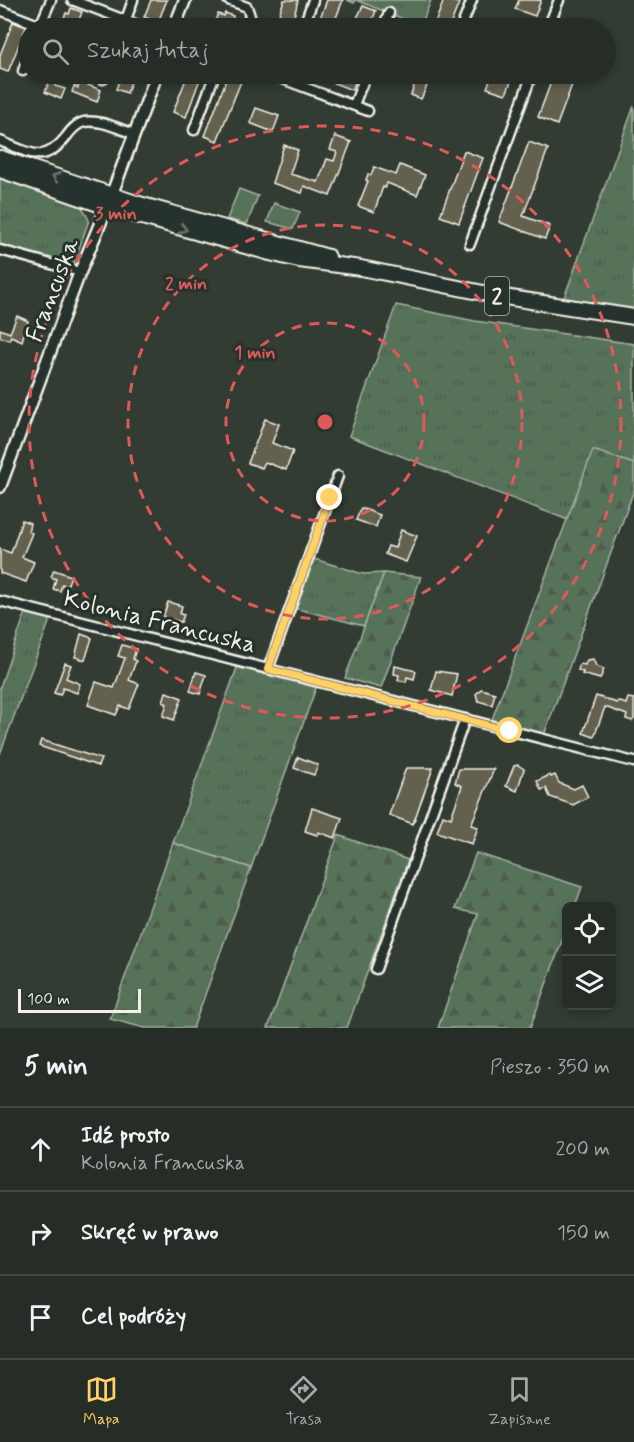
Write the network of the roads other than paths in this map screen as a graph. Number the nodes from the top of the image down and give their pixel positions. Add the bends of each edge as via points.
1 (51, 0) edge
2 (72, 0) edge
3 (133, 0) edge
4 (185, 0) edge
5 (228, 0) edge
6 (313, 0) edge
7 (472, 0) edge
8 (559, 0) edge
9 (0, 10) edge
10 (389, 13) dead end
11 (19, 18) edge
12 (44, 18) edge
13 (109, 18) edge
14 (127, 18) edge
15 (178, 18) edge
16 (249, 18) edge
17 (307, 18) edge
18 (387, 18) edge
19 (465, 18) edge
20 (552, 18) edge
21 (153, 84) edge
22 (211, 84) edge
23 (304, 84) edge
24 (362, 84) edge
25 (528, 84) edge
26 (354, 105) junction
27 (368, 111) dead end
28 (194, 130) dead end
29 (134, 135) junction
30 (0, 141) edge
31 (0, 158) edge
32 (0, 170) edge
33 (109, 201) junction
34 (470, 244) dead end
35 (0, 250) edge
36 (80, 272) junction
37 (634, 317) edge
38 (338, 476) dead end
39 (0, 487) edge
40 (0, 601) edge
41 (268, 669) junction
42 (465, 719) junction
43 (629, 761) edge
44 (376, 969) dead end

1 - 12 street
2 - 13 street
3 - 14 street
4 - 15 street
5 - 16 street via 247,7
6 - 17 street
7 - 19 street
8 - 20 street
9 - 11 street
10 - 18 street
21 - 29 street, Francuska
22 - 28 street
23 - 26 street
24 - 26 street
25 - 34 street
26 - 27 street
29 - 30 street via 84,122 70,131 52,152 38,155
29 - 33 street, Francuska
33 -> 31 highway, 2
32 - 33 highway, 2
33 - 36 street, Francuska
33 - 37 highway, 2 via 314,252 361,268 475,292
35 - 36 street
36 - 39 street, Francuska
38 - 41 street
40 - 41 street, Kolonia Francuska
41 - 42 street, Kolonia Francuska
42 - 43 street, Kolonia Francuska
42 - 44 street

